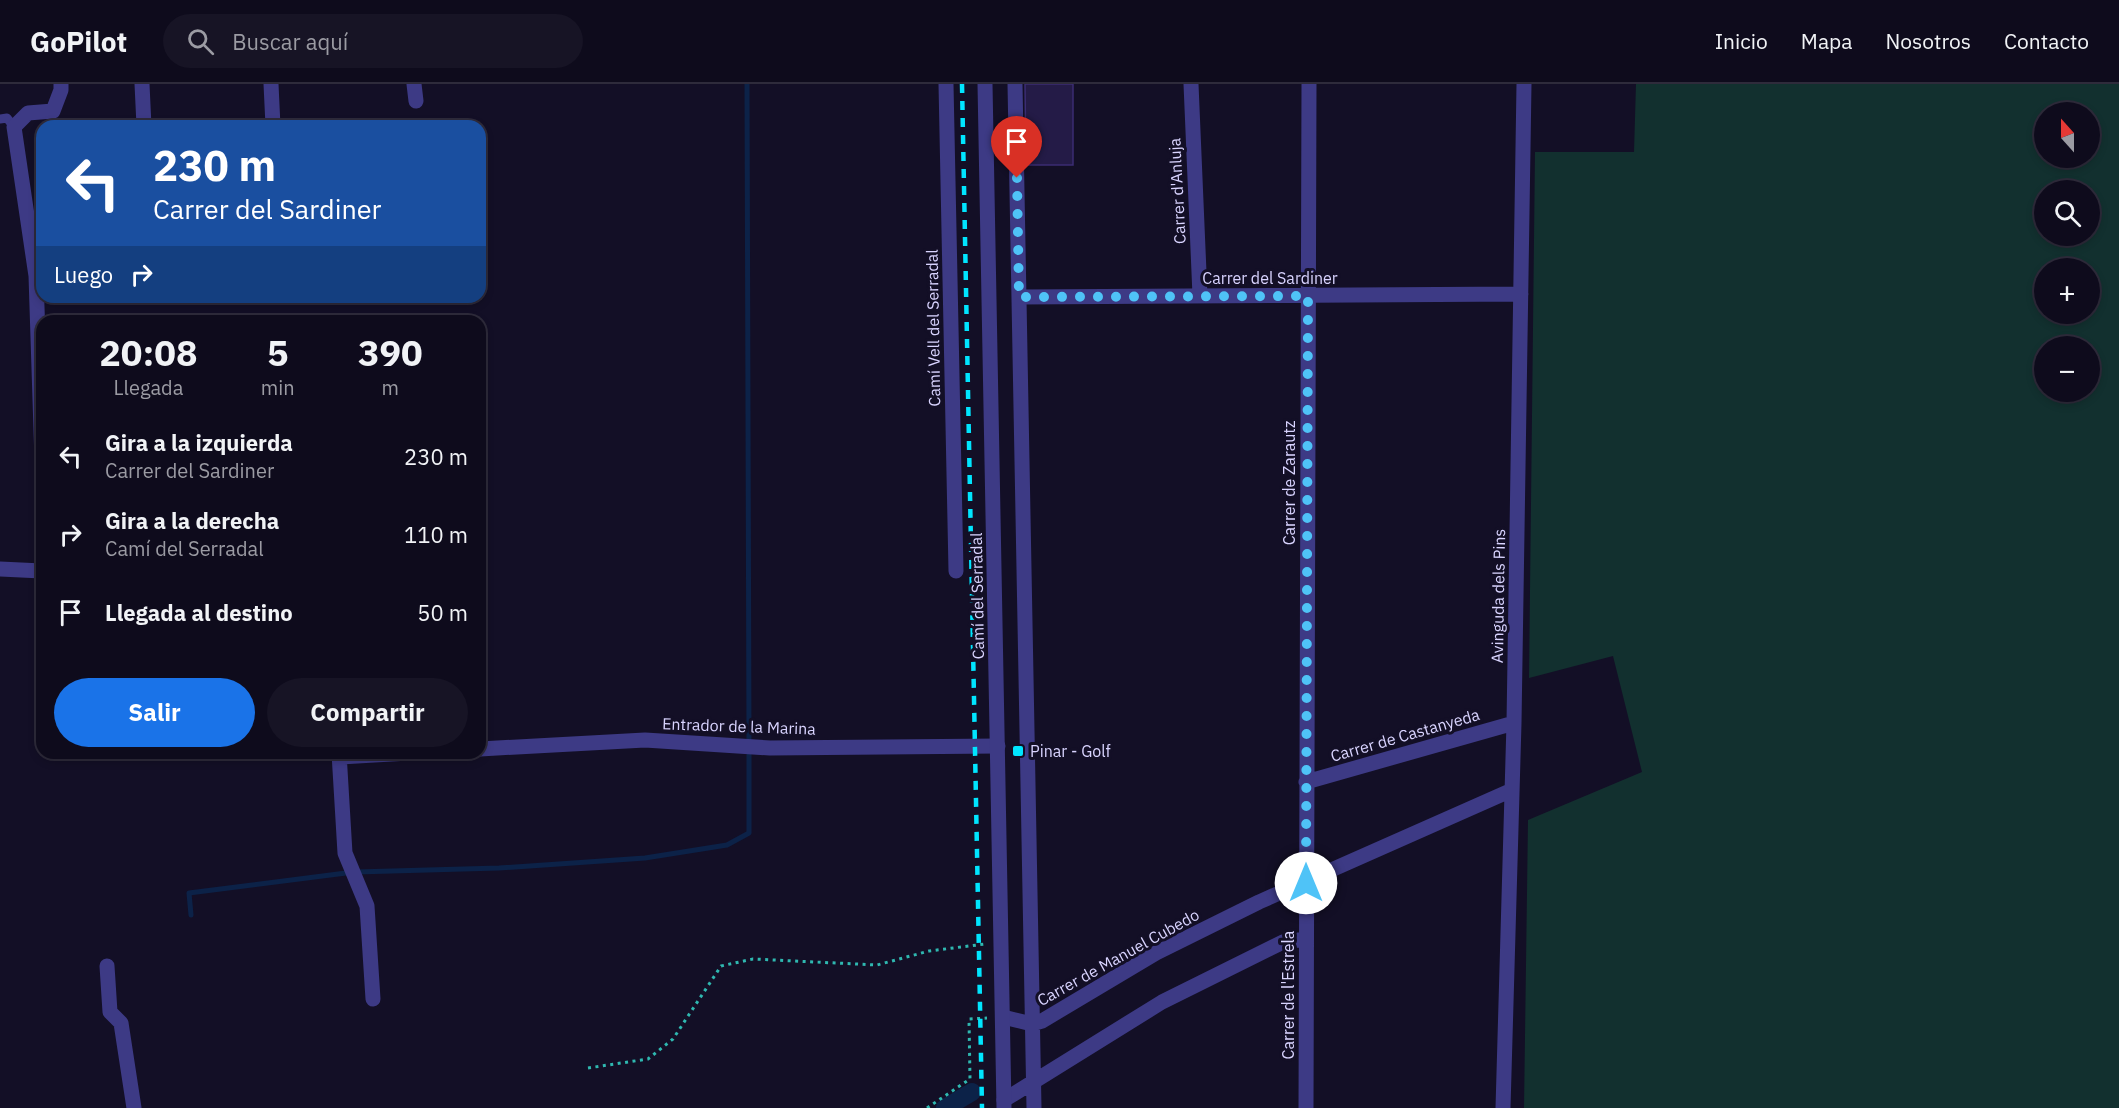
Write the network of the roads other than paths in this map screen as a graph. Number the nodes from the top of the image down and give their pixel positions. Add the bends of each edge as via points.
1 (61, 84) edge
2 (142, 84) edge
3 (271, 84) edge
4 (414, 84) edge
5 (946, 84) edge
6 (985, 84) edge
7 (1015, 84) edge
8 (1191, 84) edge
9 (1309, 84) edge
10 (1524, 84) edge
11 (416, 101) dead end
12 (0, 119) edge
13 (144, 120) edge
14 (273, 120) edge
15 (14, 127) junction
16 (36, 258) edge
17 (1521, 294) junction
18 (1200, 296) junction
19 (1308, 296) junction
20 (1019, 297) junction
21 (0, 569) edge
22 (36, 571) edge
23 (956, 571) dead end
24 (1514, 723) junction
25 (998, 746) junction
26 (486, 749) edge
27 (339, 759) edge
28 (1306, 782) junction
29 (1512, 790) junction
30 (1306, 883) junction
31 (1306, 939) junction
32 (107, 966) dead end
33 (373, 999) dead end
34 (1003, 1017) junction
35 (1032, 1024) junction
36 (1033, 1081) junction
37 (1004, 1104) edge
38 (134, 1108) edge
39 (1034, 1108) edge
40 (1306, 1108) edge
41 (1503, 1108) edge

1 - 15 street via 53,111 28,113
2 - 13 street
3 - 14 street
4 - 11 street
5 - 23 street, Camí Vell del Serradal
6 - 25 street, Camí del Serradal
7 - 20 street
8 - 18 street, Carrer d'Anluja
9 - 19 street, Carrer de Zarautz
10 - 17 street, Avinguda dels Pins
12 - 15 lane via 7,118
15 - 16 street
17 - 19 street, Carrer del Sardiner
17 - 24 street, Avinguda dels Pins
18 - 19 street, Carrer del Sardiner
18 - 20 street, Carrer del Sardiner
19 - 28 street, Carrer de Zarautz
20 - 35 street
21 - 22 street
24 - 28 street, Carrer de Castanyeda
24 - 29 street, Avinguda dels Pins
25 - 26 street, Entrador de la Marina via 770,748 645,740
25 - 34 street, Camí del Serradal
27 - 33 street via 345,854 367,906
28 - 30 street, Carrer de Zarautz
29 - 30 street, Carrer de Manuel Cubedo
29 - 41 street, Avinguda dels Pins
30 - 31 street, Carrer de l'Estrela
30 - 35 street, Carrer de Manuel Cubedo via 1156,953
31 - 36 street via 1283,942 1162,1002
31 - 40 street, Carrer de l'Estrela
32 - 38 street via 110,1012 121,1023
34 - 35 street, Carrer de Manuel Cubedo
34 - 37 street, Camí del Serradal
35 - 36 street
36 - 37 street
36 - 39 street

